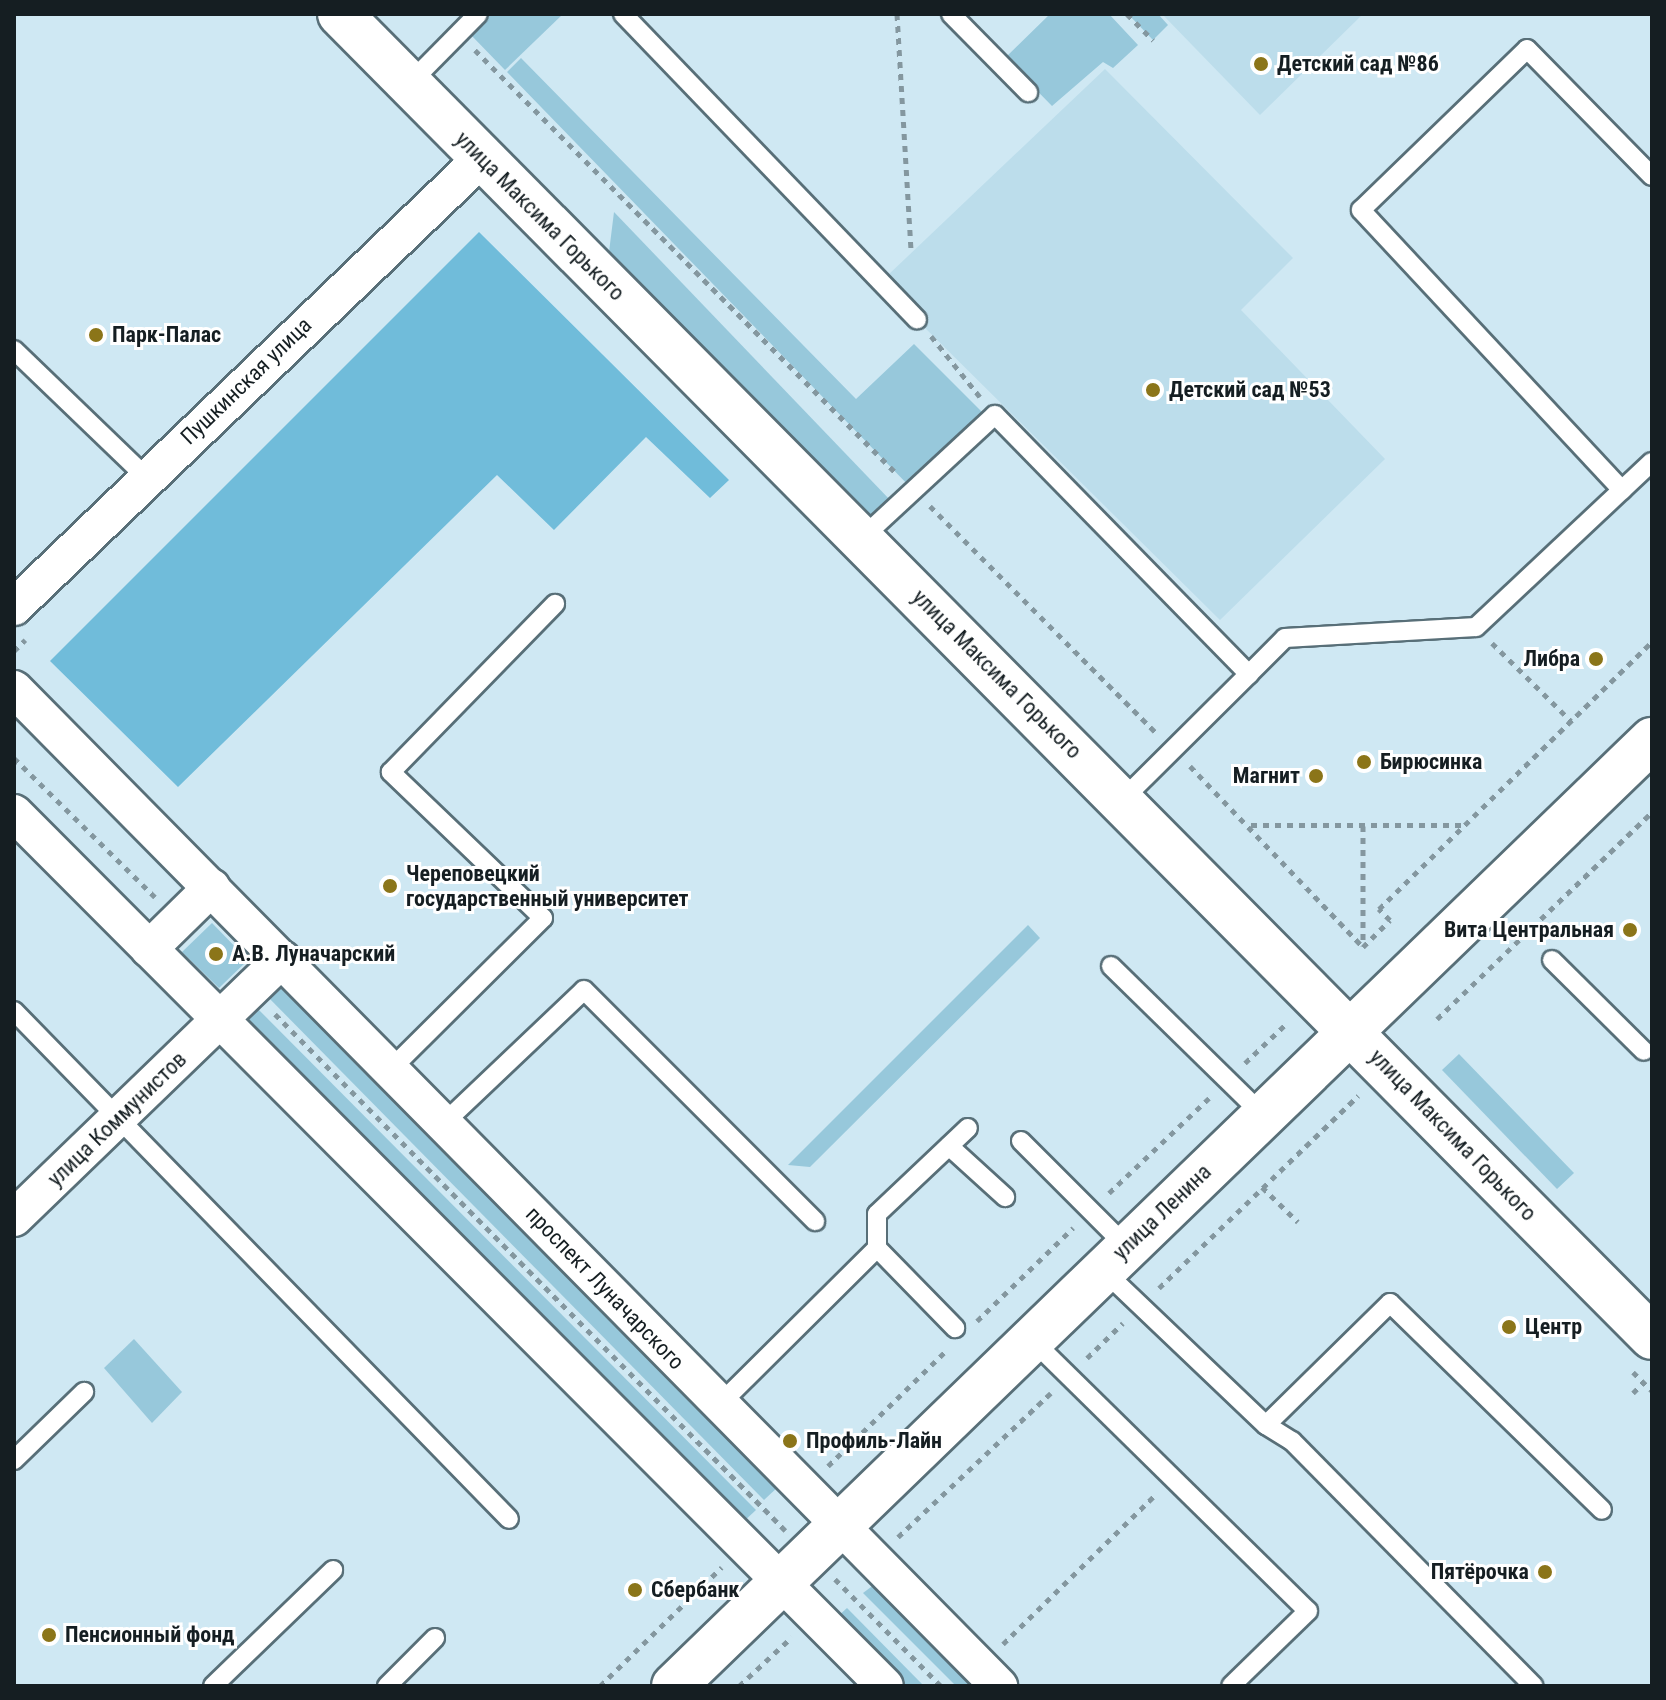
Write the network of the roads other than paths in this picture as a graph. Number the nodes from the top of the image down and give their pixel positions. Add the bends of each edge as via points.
1 (340, 14) edge
2 (478, 14) edge
3 (623, 14) edge
4 (951, 14) edge
5 (409, 84) junction
6 (1028, 92) dead end
7 (482, 158) junction
8 (1652, 176) edge
9 (917, 320) road end
10 (14, 350) edge
11 (1652, 462) edge
12 (146, 477) junction
13 (1622, 490) junction
14 (862, 538) junction
15 (555, 604) dead end
16 (14, 607) edge
17 (1249, 674) junction
18 (14, 689) edge
19 (1652, 740) edge
20 (1122, 800) junction
21 (14, 813) edge
22 (212, 887) junction
23 (149, 949) junction
24 (282, 959) junction
25 (1552, 960) dead end
26 (1111, 966) dead end
27 (14, 1011) edge
28 (220, 1021) junction
29 (1352, 1031) junction
30 (1649, 1051) edge
31 (391, 1069) junction
32 (1263, 1115) junction
33 (120, 1116) junction
34 (444, 1123) junction
35 (968, 1128) dead end
36 (1021, 1141) dead end
37 (949, 1146) junction
38 (1005, 1197) dead end
39 (14, 1218) edge
40 (815, 1221) dead end
41 (877, 1248) junction
42 (1115, 1258) junction
43 (960, 1333) road end
44 (1652, 1337) edge
45 (1031, 1339) junction
46 (84, 1392) dead end
47 (719, 1405) junction
48 (1266, 1425) junction
49 (14, 1460) edge
50 (1602, 1510) dead end
51 (509, 1519) dead end
52 (809, 1553) junction
53 (333, 1570) dead end
54 (435, 1638) dead end
55 (997, 1669) edge
56 (213, 1686) edge
57 (387, 1686) edge
58 (674, 1686) edge
59 (885, 1686) edge
60 (1231, 1686) edge
61 (1534, 1686) edge

1 - 5 street, улица Максима Горького
2 - 5 lane
3 - 9 lane
4 - 6 lane
5 - 7 street, улица Максима Горького
7 - 12 street, Пушкинская улица
7 - 14 street, улица Максима Горького
8 - 13 lane via 1527,49 1361,210
10 - 12 lane
11 - 13 lane
12 - 16 street, Пушкинская улица
13 - 17 lane via 1476,627 1285,638
14 - 17 lane via 995,415
14 - 20 street, улица Максима Горького
15 - 31 lane via 391,772 543,918
17 - 20 lane
18 - 22 street, проспект Луначарского
19 - 29 street, улица Ленина
20 - 29 street, улица Максима Горького
21 - 23 street, проспект Луначарского
22 - 23 street
22 - 24 street, проспект Луначарского
23 - 28 street, проспект Луначарского
24 - 28 street, улица Коммунистов
24 - 31 street, проспект Луначарского
25 - 30 lane
26 - 32 lane
27 - 33 lane
28 - 33 street, улица Коммунистов
28 - 52 street, проспект Луначарского via 744,1546
29 - 32 street, улица Ленина
29 - 44 street, улица Максима Горького
31 - 34 street, проспект Луначарского
32 - 42 street, улица Ленина
33 - 39 street, улица Коммунистов
33 - 51 lane
34 - 40 lane via 584,990
34 - 47 street, проспект Луначарского
35 - 37 lane
36 - 42 lane via 1091,1211
37 - 38 lane
37 - 41 lane via 877,1214
41 - 43 lane
41 - 47 lane
42 - 45 street, улица Ленина
42 - 48 lane via 1141,1306
45 - 52 street, улица Ленина
45 - 60 lane via 1308,1611
46 - 49 lane
47 - 52 street, проспект Луначарского via 803,1490
48 - 50 lane via 1390,1303
48 - 61 lane via 1292,1441
52 - 55 street, проспект Луначарского via 872,1561
52 - 58 street, улица Ленина
52 - 59 street, проспект Луначарского
53 - 56 lane
54 - 57 lane

